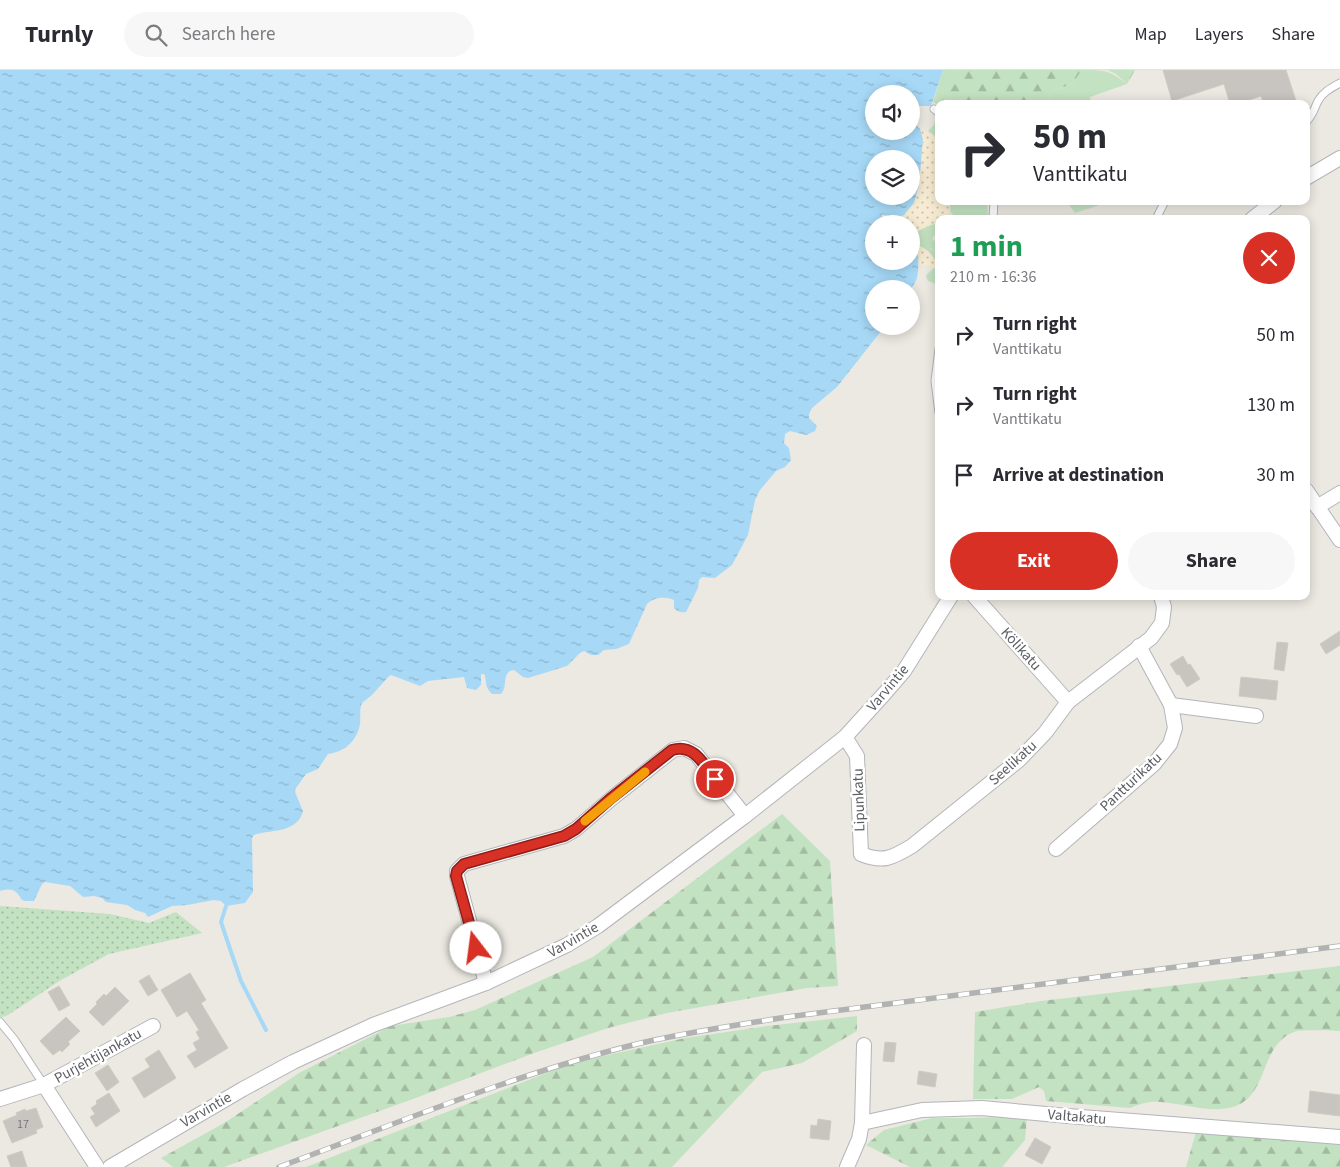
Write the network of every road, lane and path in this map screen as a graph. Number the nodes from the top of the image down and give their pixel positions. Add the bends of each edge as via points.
1 (1340, 83) edge
2 (1310, 117) edge
3 (1340, 158) edge
4 (1310, 176) edge
5 (1270, 205) edge
6 (1257, 215) edge
7 (1340, 493) edge
8 (1310, 496) edge
9 (1317, 507) junction
10 (1340, 540) edge
11 (948, 600) edge
12 (978, 600) edge
13 (1162, 600) edge
14 (1139, 646) junction
15 (1068, 702) junction
16 (1171, 705) junction
17 (1256, 716) dead end
18 (845, 736) junction
19 (745, 816) junction
20 (1056, 849) dead end
21 (873, 859) joint
22 (486, 984) junction
23 (0, 1022) edge
24 (153, 1026) dead end
25 (864, 1045) dead end
26 (44, 1085) junction
27 (0, 1099) edge
28 (862, 1123) junction
29 (1340, 1137) edge
30 (97, 1167) edge
31 (110, 1167) edge
32 (847, 1167) edge

1 - 2 lane via 1323,94
3 - 4 street
5 - 6 street
7 - 9 street
8 - 9 street
9 - 10 street
11 - 18 street, Varvintie via 904,671
12 - 15 street, Kölikatu
13 - 14 street, Seelikatu via 1162,623
14 - 15 street, Seelikatu
14 - 16 street, Pantturikatu
15 - 21 street, Seelikatu via 1019,760 912,846 893,857
16 - 17 street
16 - 20 street, Pantturikatu via 1174,728 1170,744 1154,764
18 - 19 street, Varvintie
18 - 21 street, Lipunkatu via 857,756 861,854
19 - 22 street, Varvintie via 598,926 567,945
19 - 22 street via 696,754 678,748 564,836 464,864 456,876
22 - 31 street, Varvintie via 330,1044 243,1089
23 - 26 lane
24 - 26 street, Purjehtijankatu
25 - 28 street
26 - 27 street, Purjehtijankatu
26 - 30 street, Purjehtijankatu
28 - 29 street, Valtakatu via 922,1110 982,1108
28 - 32 street

